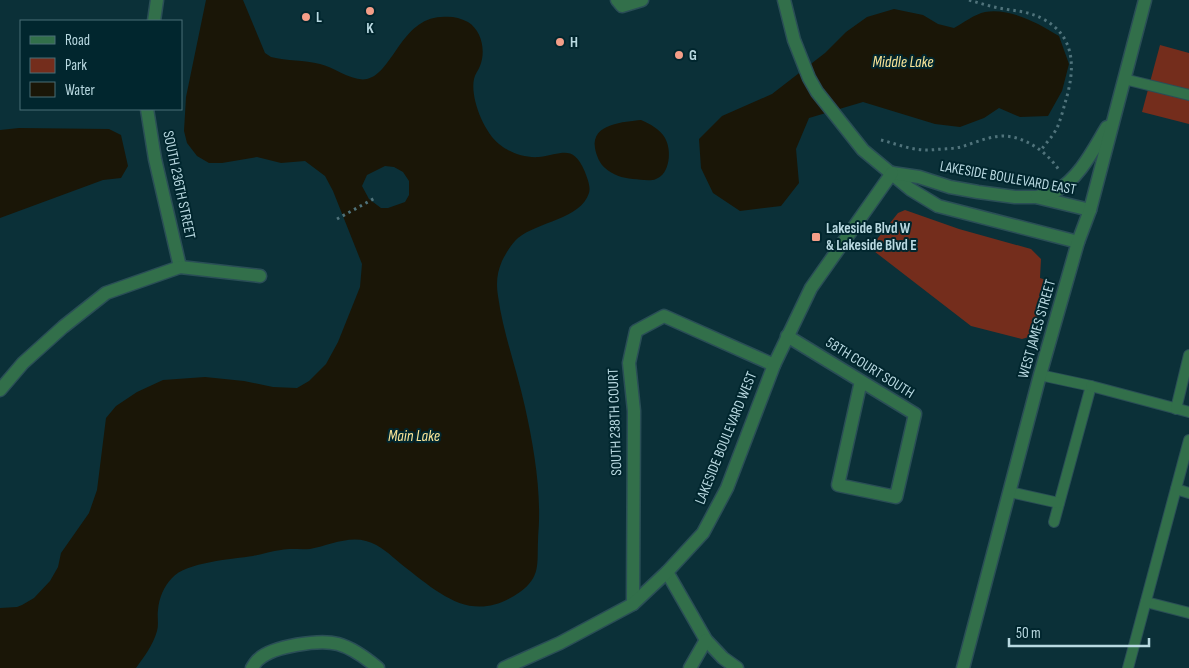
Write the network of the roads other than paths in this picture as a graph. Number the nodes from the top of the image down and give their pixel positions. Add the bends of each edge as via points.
1 (157, 0) edge
2 (642, 0) edge
3 (784, 0) edge
4 (1145, 0) edge
5 (619, 3) edge
6 (154, 20) edge
7 (1124, 79) junction
8 (1189, 96) edge
9 (147, 110) edge
10 (1114, 116) junction
11 (892, 173) junction
12 (1036, 197) junction
13 (1090, 210) junction
14 (1078, 242) junction
15 (180, 267) junction
16 (260, 276) dead end
17 (786, 336) junction
18 (1188, 362) edge
19 (774, 365) junction
20 (1040, 374) junction
21 (861, 382) junction
22 (1091, 386) junction
23 (0, 390) edge
24 (1176, 409) junction
25 (1189, 412) edge
26 (1189, 440) edge
27 (1176, 490) junction
28 (1010, 492) junction
29 (1189, 493) edge
30 (1059, 503) junction
31 (1054, 522) dead end
32 (667, 572) junction
33 (1146, 602) junction
34 (633, 604) junction
35 (1189, 613) edge
36 (706, 640) junction
37 (252, 668) edge
38 (378, 668) edge
39 (504, 668) edge
40 (690, 668) edge
41 (737, 668) edge
42 (963, 668) edge
43 (1128, 668) edge

1 - 6 street
2 - 5 street
3 - 11 street, LAKESIDE BOULEVARD EAST via 794,40 817,92 863,150
4 - 7 street, WEST JAMES STREET
7 - 8 lane
7 - 10 street, WEST JAMES STREET
9 - 15 street, SOUTH 236TH STREET
10 - 12 street via 1073,177 1057,190
10 - 13 street, WEST JAMES STREET
11 - 12 street, LAKESIDE BOULEVARD EAST via 978,192
11 - 14 street, LAKESIDE BOULEVARD EAST via 910,189 938,206
11 - 17 street, LAKESIDE BOULEVARD WEST via 811,288
12 - 13 street, LAKESIDE BOULEVARD EAST
13 - 14 street, WEST JAMES STREET
14 - 20 street, WEST JAMES STREET
15 - 16 street
15 - 23 street via 106,293 23,363
17 - 19 street, LAKESIDE BOULEVARD WEST
17 - 21 street, 58TH COURT SOUTH
18 - 24 lane
19 - 32 street, LAKESIDE BOULEVARD WEST via 726,488 703,533
19 - 34 street, SOUTH 238TH COURT via 664,316 636,330 629,363 634,411
20 - 22 lane
20 - 28 street, WEST JAMES STREET
21 - 21 street, 58TH COURT SOUTH via 914,414 896,497 838,486
22 - 24 lane
22 - 30 lane
24 - 25 lane
26 - 27 lane
27 - 29 lane
27 - 33 lane
28 - 30 lane
28 - 42 street, WEST JAMES STREET
30 - 31 lane
32 - 34 street, LAKESIDE BOULEVARD WEST
32 - 36 street
33 - 35 lane
33 - 43 lane
34 - 39 street, LAKESIDE BOULEVARD WEST via 560,644
36 - 40 street
36 - 41 street
37 - 38 street via 260,658 286,646 313,642 338,644 363,656

